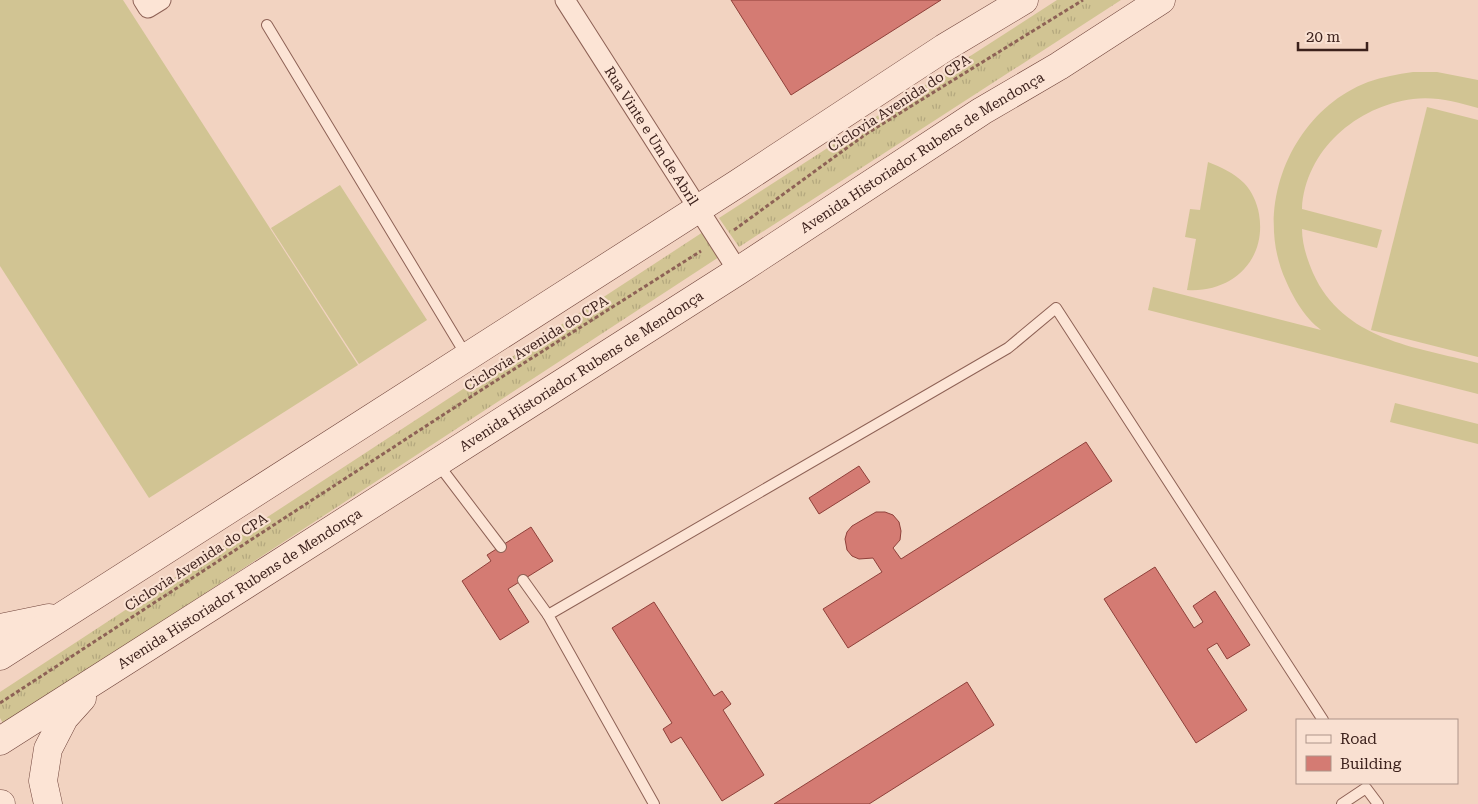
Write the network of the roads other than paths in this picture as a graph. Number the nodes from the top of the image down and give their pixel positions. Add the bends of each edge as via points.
1 (143, 0) edge
2 (161, 0) edge
3 (566, 0) edge
4 (1024, 0) edge
5 (1161, 0) edge
6 (267, 25) dead end
7 (697, 209) junction
8 (738, 272) junction
9 (467, 356) junction
10 (438, 463) junction
11 (500, 547) dead end
12 (523, 580) dead end
13 (65, 615) junction
14 (548, 615) junction
15 (0, 628) edge
16 (0, 656) edge
17 (104, 675) junction
18 (1322, 719) edge
19 (0, 741) edge
20 (1365, 785) edge
21 (48, 804) edge
22 (654, 804) edge
23 (1342, 804) edge
24 (1378, 804) edge

1 - 2 street via 148,8
3 - 7 street, Rua Vinte e Um de Abril
4 - 7 main road via 944,48
5 - 8 main road, Avenida Historiador Rubens de Mendonça via 982,111
6 - 9 lane
7 - 8 street, Rua Vinte e Um de Abril
7 - 9 main road
8 - 10 main road, Avenida Historiador Rubens de Mendonça
9 - 13 main road
10 - 11 lane
10 - 17 main road, Avenida Historiador Rubens de Mendonça
12 - 14 lane
13 - 15 main road
13 - 16 main road
14 - 18 lane via 1008,348 1056,308
14 - 22 lane
17 - 19 main road, Avenida Historiador Rubens de Mendonça
17 - 21 main road via 64,718 48,749 43,781
20 - 23 lane
20 - 24 lane

